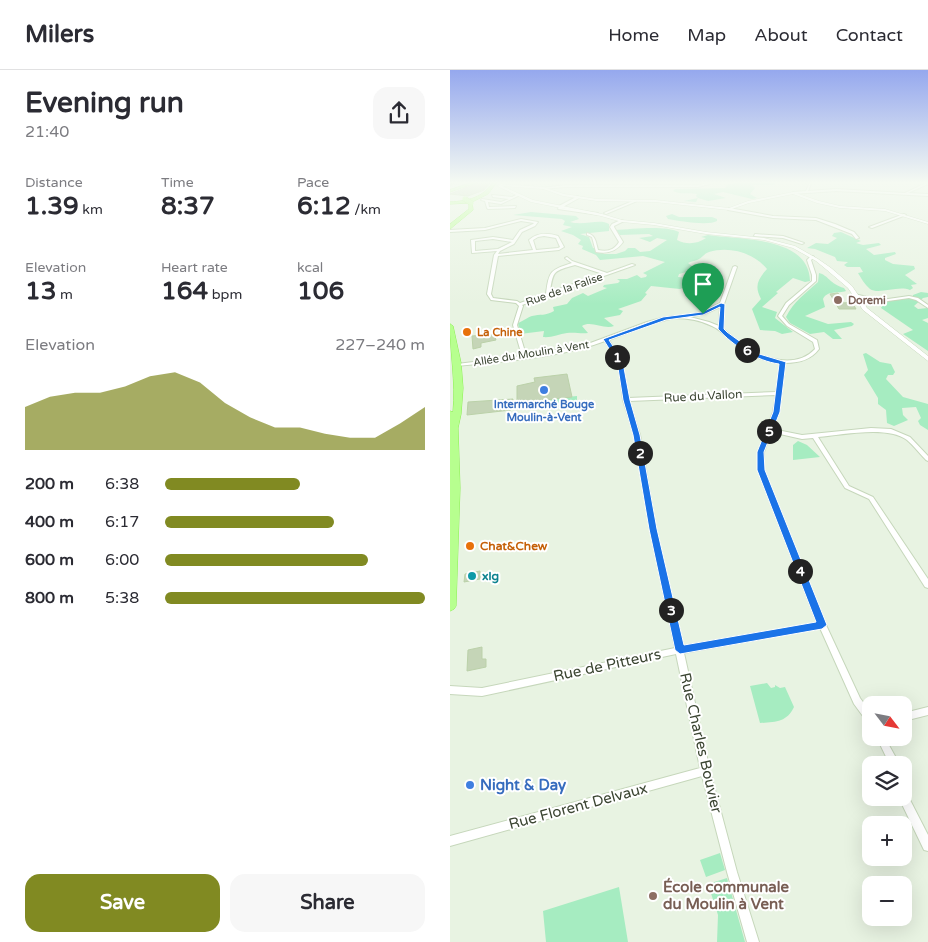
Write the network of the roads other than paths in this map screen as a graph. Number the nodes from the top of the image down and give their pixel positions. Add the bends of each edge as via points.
1 (510, 223) edge
2 (536, 223) edge
3 (618, 223) edge
4 (640, 223) edge
5 (826, 223) edge
6 (881, 223) edge
7 (453, 226) edge
8 (871, 226) dead end
9 (588, 234) dead end
10 (755, 235) dead end
11 (856, 238) dead end
12 (514, 241) junction
13 (802, 243) dead end
14 (499, 250) junction
15 (535, 251) junction
16 (496, 255) junction
17 (812, 257) junction
18 (567, 258) dead end
19 (574, 264) junction
20 (633, 265) dead end
21 (735, 267) dead end
22 (607, 274) junction
23 (548, 295) junction
24 (855, 295) junction
25 (520, 304) junction
26 (722, 304) junction
27 (928, 307) edge
28 (683, 317) junction
29 (450, 326) edge
30 (721, 329) junction
31 (606, 339) junction
32 (452, 351) edge
33 (524, 356) junction
34 (928, 359) edge
35 (783, 362) junction
36 (454, 366) edge
37 (779, 393) junction
38 (626, 400) junction
39 (455, 402) edge
40 (450, 414) edge
41 (454, 430) junction
42 (769, 430) junction
43 (815, 437) junction
44 (928, 459) edge
45 (928, 585) edge
46 (450, 606) edge
47 (822, 625) junction
48 (680, 650) junction
49 (450, 690) edge
50 (862, 708) edge
51 (928, 711) edge
52 (912, 715) edge
53 (705, 771) junction
54 (908, 806) edge
55 (450, 840) edge
56 (928, 846) edge
57 (754, 942) edge

1 - 7 street via 485,229
2 - 12 street via 521,231
3 - 9 street via 612,227 622,242 609,252 597,251
4 - 17 street via 764,239 794,247
5 - 11 street via 852,233
6 - 8 street
10 - 13 street via 783,237
12 - 14 street
12 - 14 street via 473,240 473,252
14 - 16 street
15 - 15 street via 560,248 557,237 544,235 532,238
15 - 16 street
16 - 25 street via 490,297
17 - 24 street via 844,281
17 - 35 street, Allée du Moulin à Vent via 808,260 814,281 787,304 780,316 788,325 815,341 817,349 804,359
18 - 19 street, Rue de la Falise
19 - 22 street, Rue de la Falise
19 - 23 street via 555,269 550,274
20 - 22 street, Rue de la Falise
21 - 26 street
22 - 23 street, Rue de la Falise
23 - 25 street, Rue de la Falise
24 - 27 street via 881,301 909,297
24 - 34 street via 865,309
25 - 33 street via 515,325
26 - 28 street via 703,314
26 - 30 street
28 - 30 street, Allée du Moulin à Vent
28 - 31 street, Allée du Moulin à Vent via 665,319
29 - 32 main road
30 - 35 street, Allée du Moulin à Vent via 754,354
31 - 33 street, Allée du Moulin à Vent via 576,348
31 - 38 street, Rue Charles Bouvier via 616,355
32 - 36 main road
33 - 36 street, Allée du Moulin à Vent
35 - 37 street
36 - 39 main road
37 - 38 street, Rue du Vallon
37 - 42 street
38 - 48 street, Rue Charles Bouvier
39 - 41 main road
40 - 41 main road
41 - 46 main road
42 - 43 street
42 - 47 street via 761,452 761,470
43 - 44 street via 871,430 892,431 908,438
43 - 45 street via 846,487 870,498
47 - 48 street, Rue de Pitteurs
47 - 50 street
48 - 49 street, Rue de Pitteurs via 482,692
48 - 53 street, Rue Charles Bouvier
51 - 52 street
53 - 55 street, Rue Florent Delvaux
53 - 57 street, Rue Charles Bouvier
54 - 56 street

